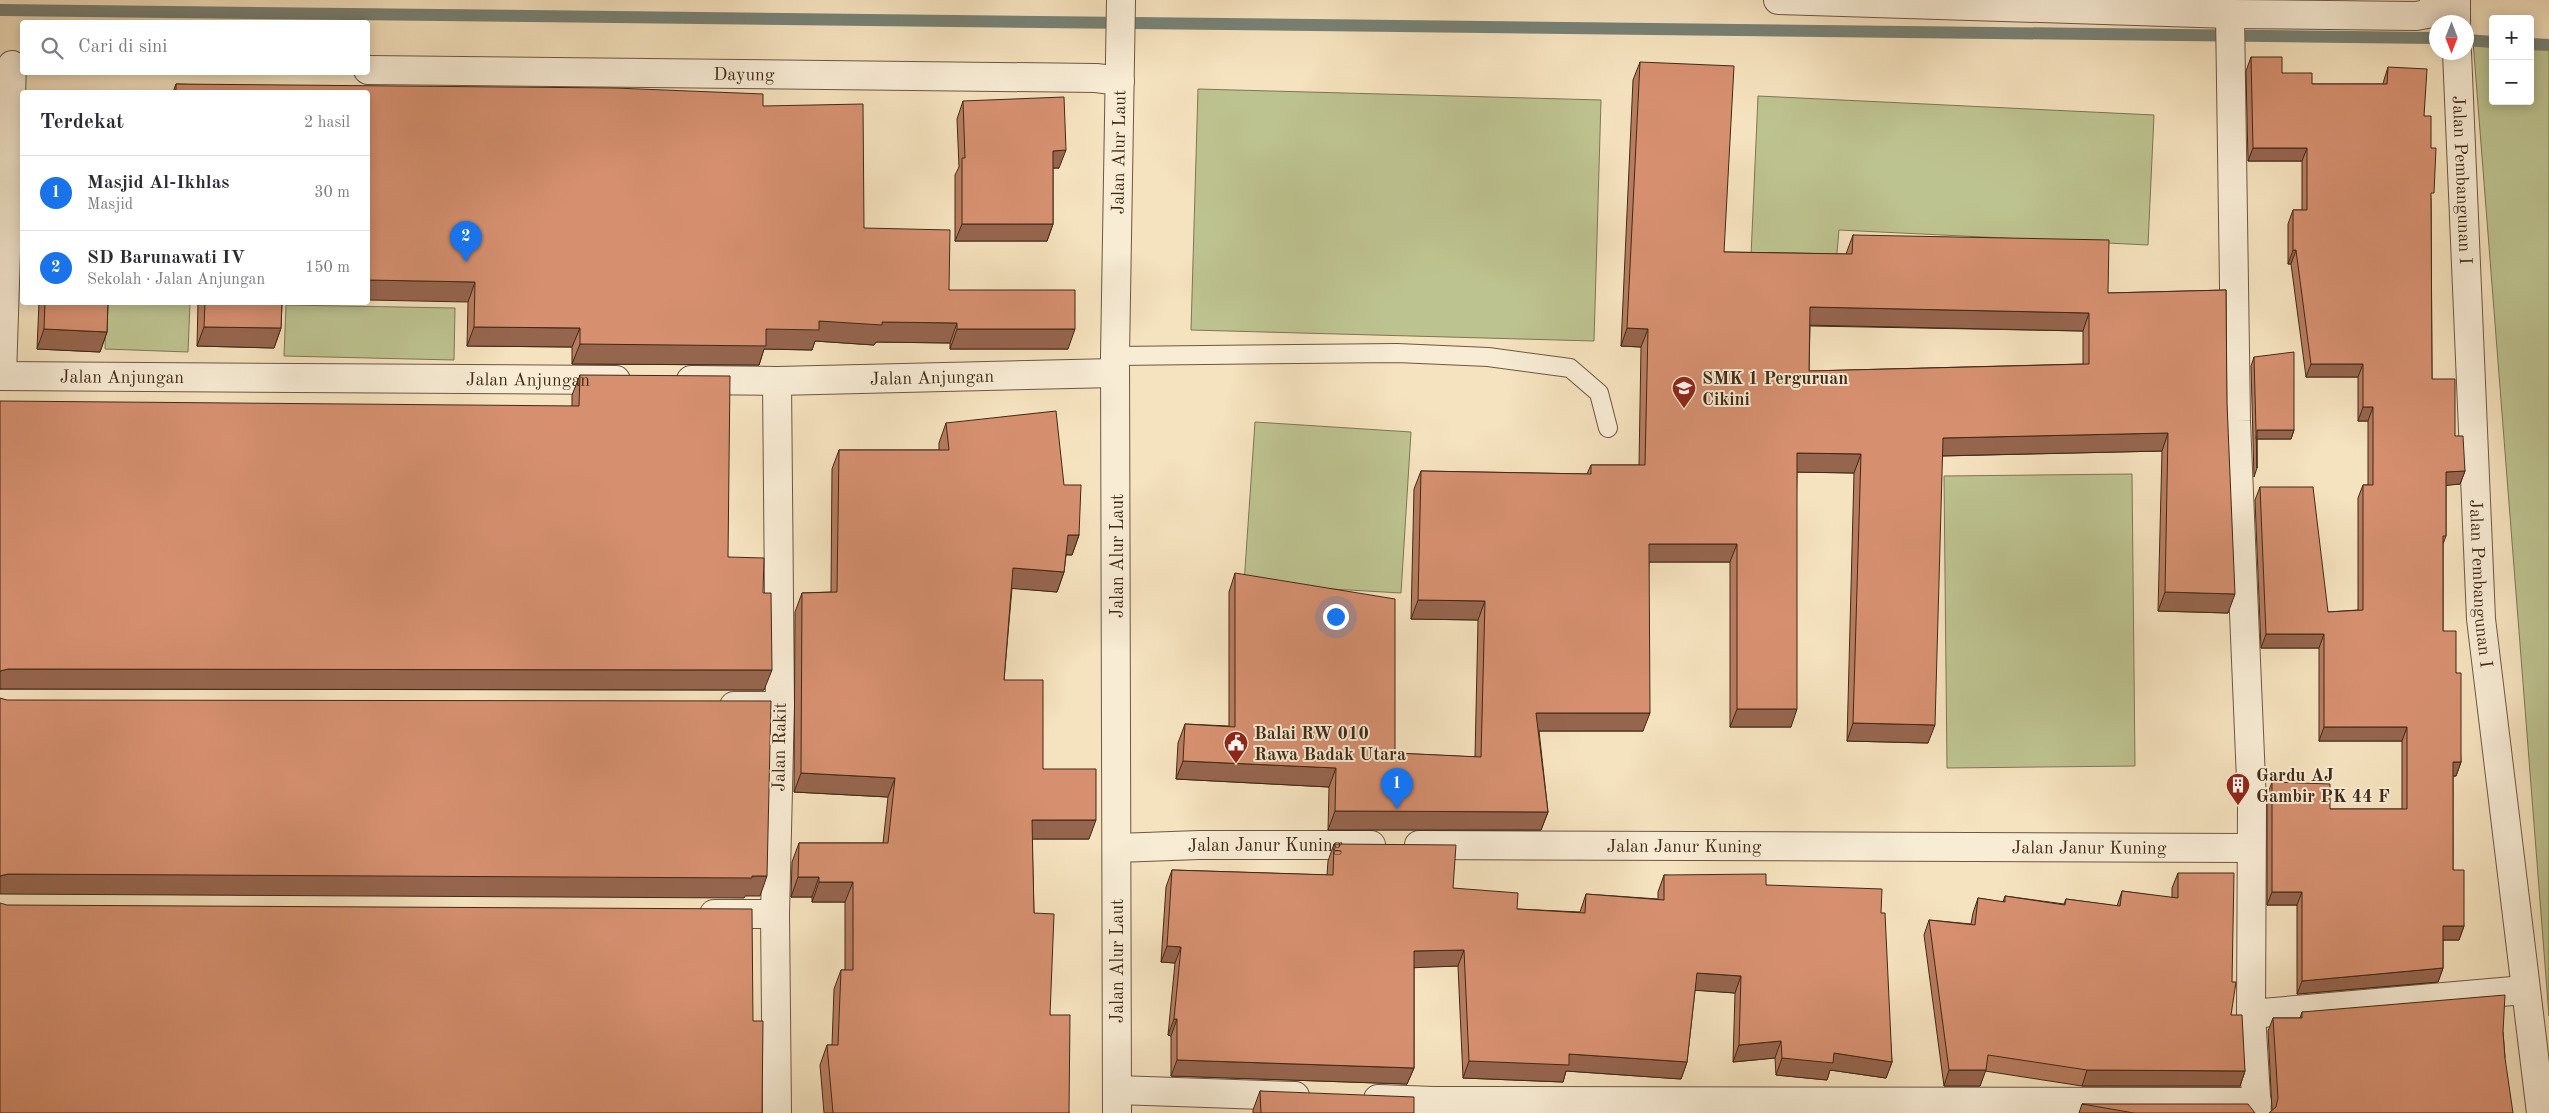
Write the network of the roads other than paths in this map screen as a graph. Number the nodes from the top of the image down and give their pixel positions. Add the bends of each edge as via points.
1 (1121, 0) edge
2 (1778, 0) edge
3 (2451, 8) edge
4 (2230, 17) junction
5 (2457, 60) edge
6 (11, 63) edge
7 (370, 70) edge
8 (1120, 75) junction
9 (1115, 364) junction
10 (1, 376) edge
11 (638, 380) edge
12 (667, 380) edge
13 (777, 381) junction
14 (1608, 428) dead end
15 (710, 706) edge
16 (780, 706) junction
17 (1117, 848) junction
18 (2251, 848) junction
19 (686, 914) edge
20 (775, 914) junction
21 (2524, 990) junction
22 (2251, 1014) junction
23 (1324, 1097) edge
24 (1354, 1098) edge
25 (1117, 1101) edge
26 (1434, 1107) edge
27 (1692, 1108) edge
28 (2257, 1108) edge
29 (777, 1113) edge
30 (2541, 1113) edge

1 - 8 street, Jalan Alur Laut
2 - 4 street
3 - 4 street via 2416,16
4 - 18 street via 2237,440 2250,716
5 - 21 street, Jalan Pembangunan I via 2481,619
6 - 10 street
7 - 8 street, Dayung via 1096,78
8 - 9 street, Jalan Alur Laut
9 - 13 street, Jalan Anjungan
9 - 14 lane via 1397,353 1488,357 1570,368 1599,393
9 - 17 street, Jalan Alur Laut
10 - 11 street, Jalan Anjungan
12 - 13 street, Jalan Anjungan
13 - 16 street, Jalan Rakit
15 - 16 street
16 - 20 street, Jalan Rakit
17 - 18 street, Jalan Janur Kuning via 1199,844
17 - 25 street, Jalan Alur Laut
18 - 22 street
19 - 20 street
20 - 29 street, Jalan Rakit
21 - 22 street
21 - 30 street, Jalan Pembangunan I
22 - 28 street
23 - 25 street
24 - 26 street
26 - 27 street
27 - 28 street

